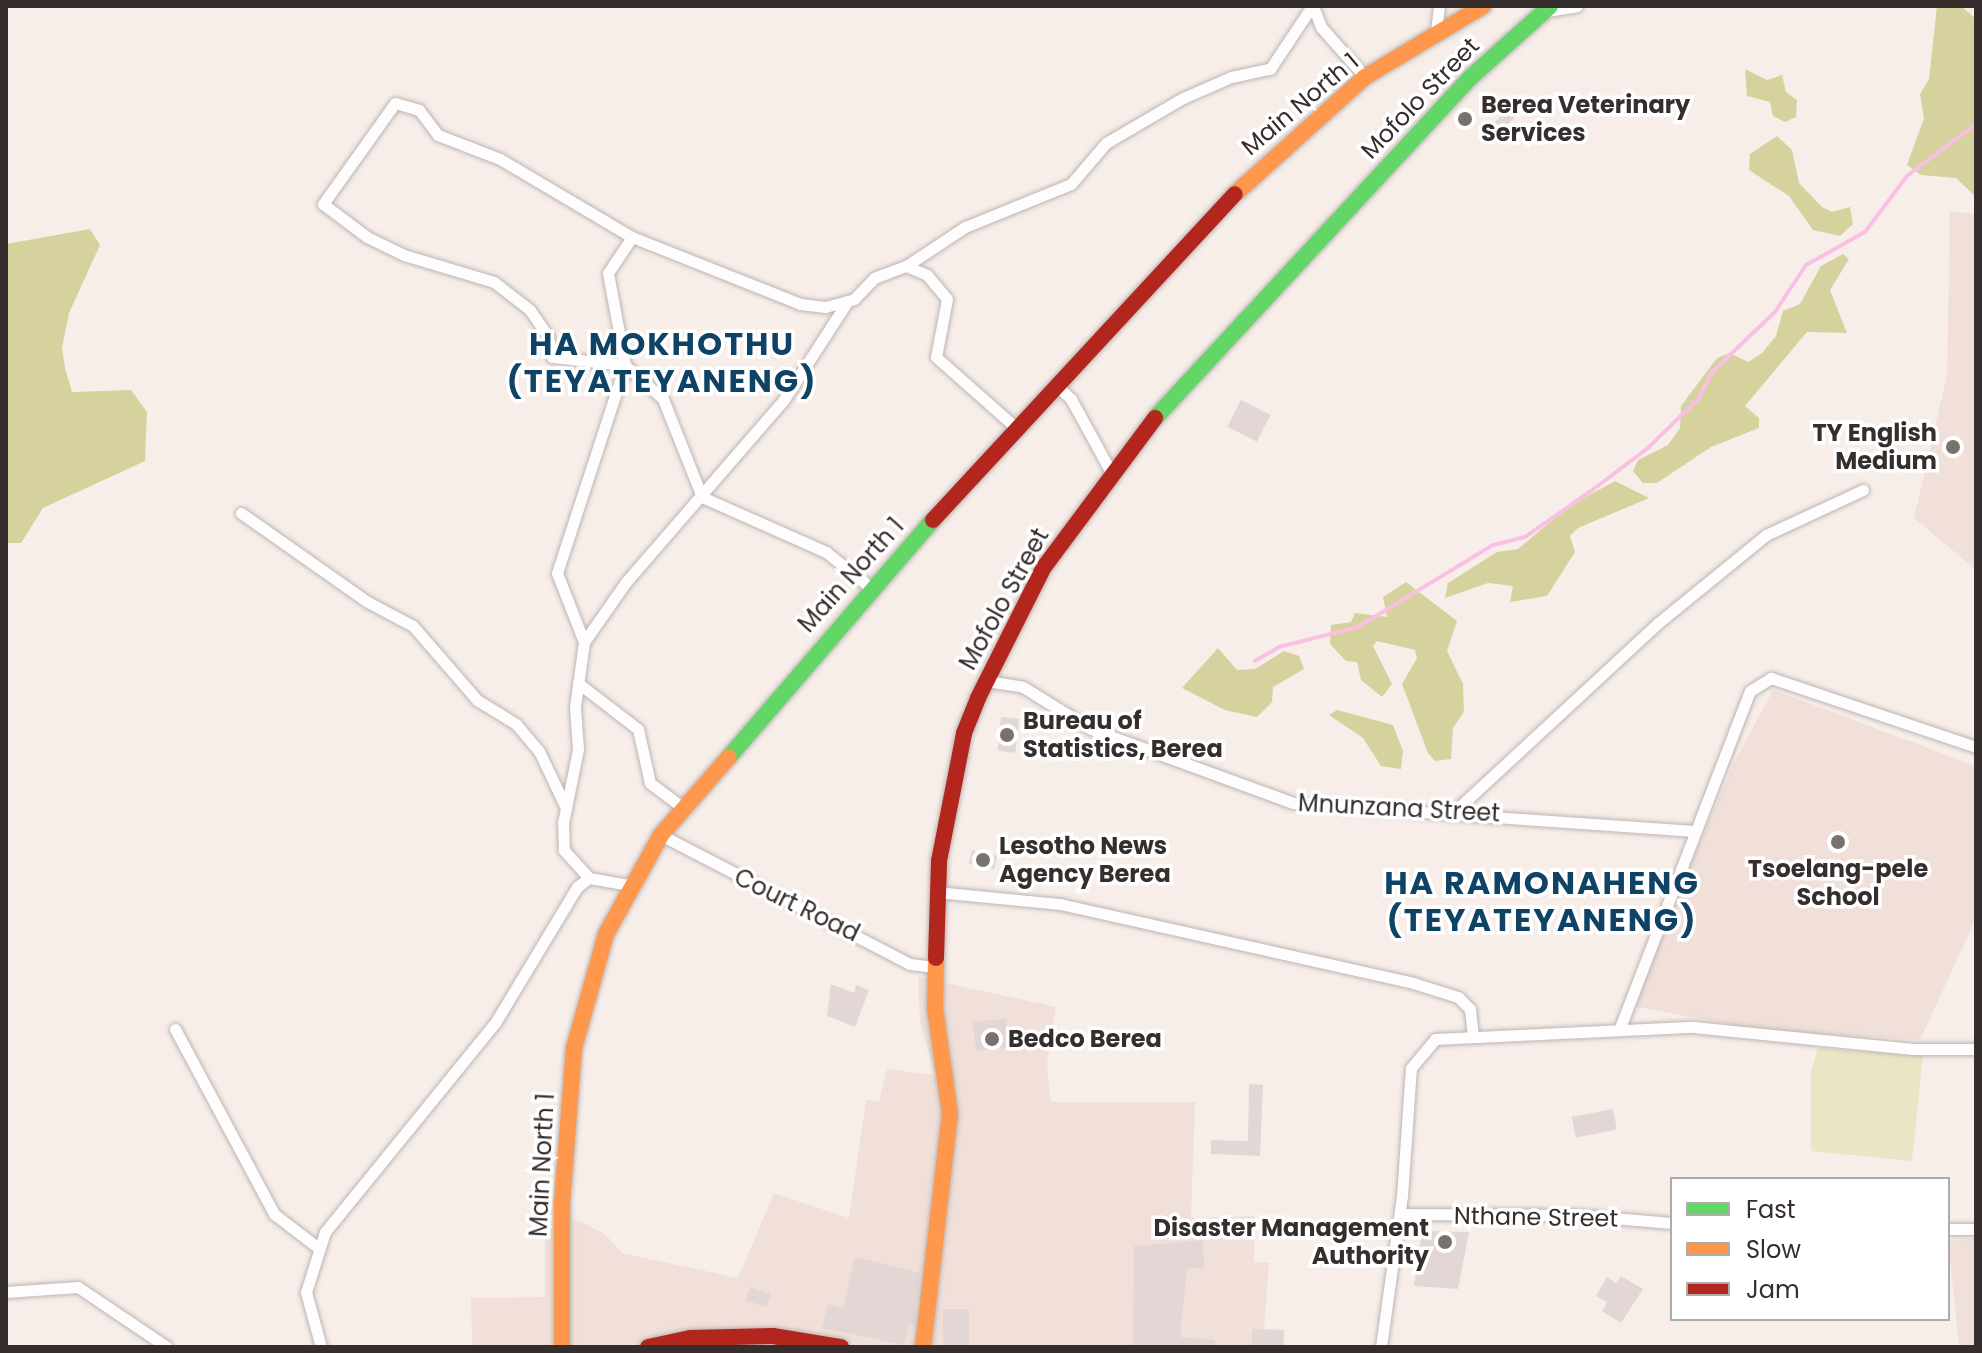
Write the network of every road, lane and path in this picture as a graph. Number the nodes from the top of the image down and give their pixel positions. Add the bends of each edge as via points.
1 (1312, 6) edge
2 (1439, 6) edge
3 (1483, 6) edge
4 (1577, 6) edge
5 (1549, 9) edge
6 (1436, 31) junction
7 (1365, 77) junction
8 (632, 237) junction
9 (906, 266) junction
10 (847, 302) junction
11 (625, 365) junction
12 (1056, 385) junction
13 (1014, 426) junction
14 (1111, 472) junction
15 (1863, 490) dead end
16 (702, 497) junction
17 (241, 513) dead end
18 (872, 589) junction
19 (584, 642) junction
20 (987, 681) junction
21 (578, 683) junction
22 (1976, 747) edge
23 (681, 806) junction
24 (567, 809) junction
25 (1456, 810) junction
26 (1693, 831) junction
27 (661, 835) junction
28 (589, 878) junction
29 (629, 885) junction
30 (937, 892) junction
31 (935, 967) junction
32 (1621, 1025) junction
33 (175, 1029) dead end
34 (1473, 1037) junction
35 (1976, 1049) edge
36 (1400, 1214) junction
37 (1670, 1223) edge
38 (1950, 1229) edge
39 (1976, 1229) edge
40 (317, 1247) junction
41 (6, 1292) edge
42 (167, 1347) edge
43 (321, 1347) edge
44 (562, 1347) edge
45 (648, 1347) edge
46 (841, 1347) edge
47 (923, 1347) edge
48 (1381, 1347) edge

1 - 7 street via 1321,27
1 - 9 street via 1270,69 1231,77 1183,98 1106,143 1071,184 965,227
2 - 6 street
3 - 6 main road, Main North 1
4 - 5 street
5 - 14 main road, Mofolo Street via 1445,104
6 - 7 main road, Main North 1
7 - 12 main road, Main North 1 via 1255,173
8 - 10 street via 800,304
8 - 11 street via 608,273
8 - 11 street via 500,159 438,135 419,110 395,103 323,204 404,255 494,282 530,310 548,336 552,357
9 - 10 street via 874,278
9 - 13 street via 927,275 947,299 936,357
10 - 16 street via 783,401
11 - 16 street via 663,399
11 - 19 street via 557,573
12 - 13 main road, Main North 1
12 - 14 street via 1071,399
13 - 18 main road, Main North 1
14 - 20 main road, Mofolo Street via 1044,567
15 - 25 street via 1766,535 1658,623
16 - 18 street via 826,552
16 - 19 street via 626,582
17 - 24 street via 366,601 413,626 477,700 531,742
18 - 23 main road, Main North 1
19 - 21 street
20 - 25 street, Mnunzana Street via 1023,687 1091,729 1293,803
20 - 30 main road, Mofolo Street via 961,746
21 - 23 street via 638,729 650,783
21 - 24 street via 578,749
22 - 26 street via 1771,678 1750,691
23 - 27 main road, Main North 1
24 - 28 street via 564,850
25 - 26 street, Mnunzana Street
26 - 32 street
27 - 29 main road, Main North 1
27 - 31 street, Court Road via 910,964
28 - 29 street
28 - 40 street via 567,901 495,1023
29 - 44 main road, Main North 1 via 606,934 574,1048 563,1189
30 - 31 main road, Mofolo Street
30 - 34 street via 1060,904 1413,983 1458,997 1470,1009
31 - 47 main road, Mofolo Street via 950,1114
32 - 34 street
32 - 35 street
33 - 40 street via 274,1214
34 - 36 street via 1435,1039 1415,1056
36 - 37 street, Nthane Street via 1578,1215
36 - 48 street
38 - 39 street
40 - 43 street via 306,1292
41 - 42 street via 78,1287
45 - 46 main road via 690,1338 773,1336

